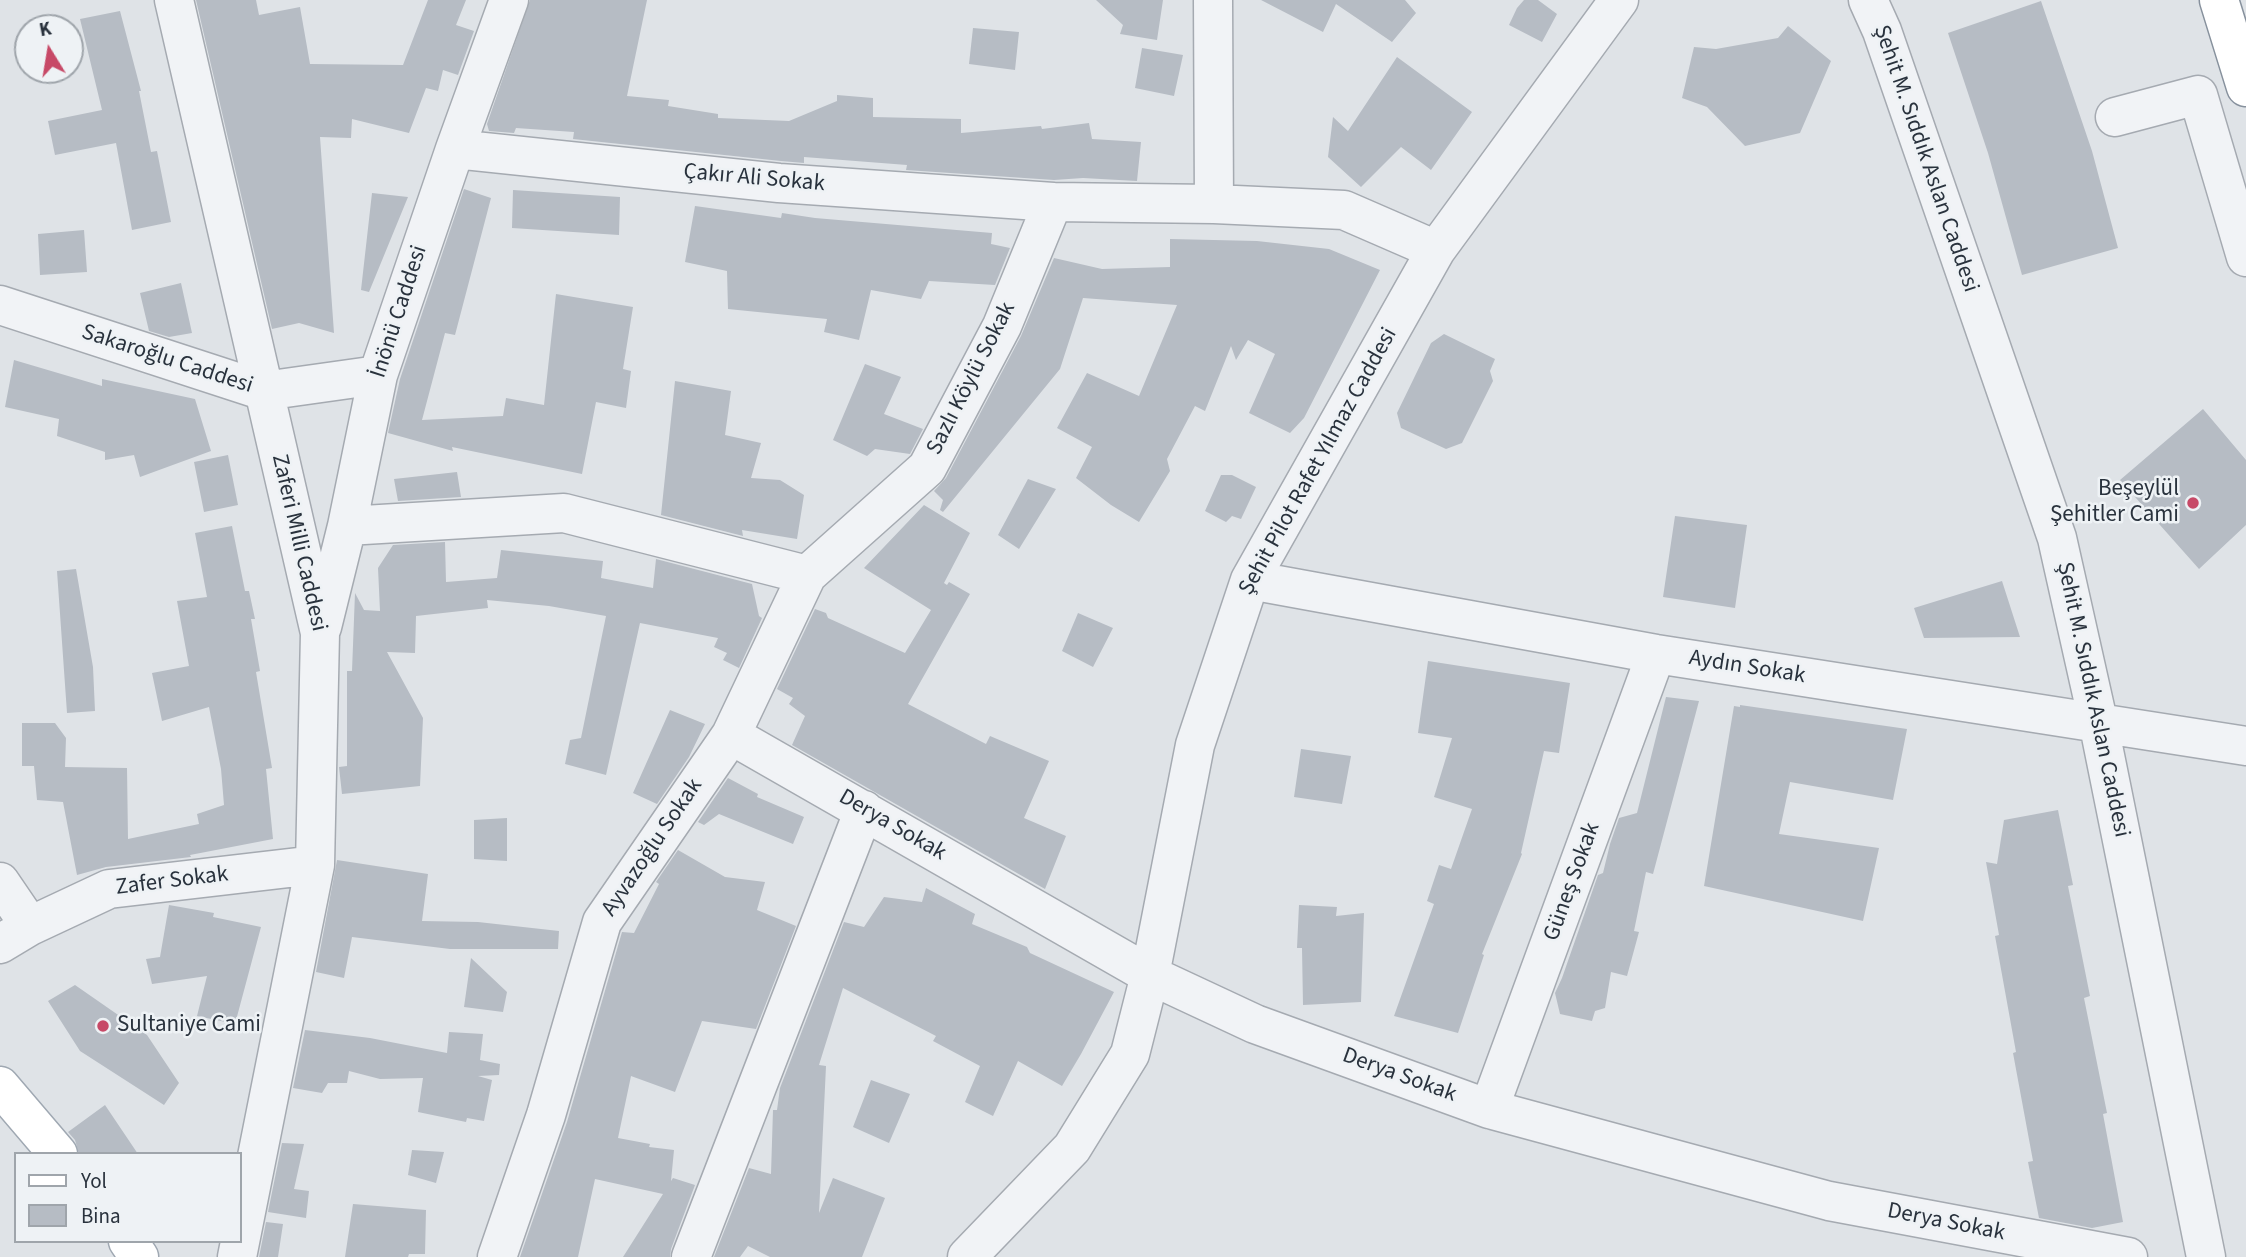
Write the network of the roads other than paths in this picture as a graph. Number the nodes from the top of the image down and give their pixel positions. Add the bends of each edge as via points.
1 (174, 0) edge
2 (509, 0) edge
3 (1213, 0) edge
4 (1619, 0) edge
5 (1868, 0) edge
6 (2219, 0) edge
7 (2246, 87) edge
8 (2115, 117) dead end
9 (455, 149) junction
10 (1053, 202) junction
11 (1214, 204) junction
12 (1436, 250) junction
13 (2246, 257) edge
14 (0, 305) edge
15 (378, 376) junction
16 (264, 391) junction
17 (347, 526) junction
18 (807, 575) junction
19 (1250, 580) junction
20 (320, 633) junction
21 (1656, 654) junction
22 (2098, 721) junction
23 (731, 735) junction
24 (2246, 746) edge
25 (864, 810) junction
26 (315, 865) junction
27 (0, 882) edge
28 (15, 935) edge
29 (1150, 975) junction
30 (0, 1086) edge
31 (1489, 1109) junction
32 (56, 1152) edge
33 (242, 1232) edge
34 (497, 1257) edge
35 (691, 1257) edge
36 (967, 1257) edge
37 (2128, 1257) edge
38 (2206, 1257) edge

1 - 16 street, Zaferi Milli Caddesi
2 - 9 street, İnönü Caddesi
3 - 11 street
4 - 12 street, Şehit Pilot Rafet Yılmaz Caddesi
5 - 22 street, Şehit M. Sıddık Aslan Caddesi via 2057,538
6 - 7 main road
8 - 13 street via 2198,95
9 - 10 street, Çakır Ali Sokak via 779,183
9 - 15 street, İnönü Caddesi
10 - 11 street
10 - 18 street, Sazlı Köylü Sokak via 1002,326 927,468
11 - 12 street via 1344,210
12 - 19 street, Şehit Pilot Rafet Yılmaz Caddesi
14 - 16 street, Sakaroğlu Caddesi
15 - 16 street, Sakaroğlu Caddesi
15 - 17 street, İnönü Caddesi
16 - 20 street, Zaferi Milli Caddesi
17 - 18 street via 564,513
17 - 20 street, İnönü Caddesi
18 - 23 street, Ayvazoğlu Sokak
19 - 21 street, Aydın Sokak
19 - 29 street, Şehit Pilot Rafet Yılmaz Caddesi via 1195,745
20 - 26 street, Zaferi Milli Caddesi
21 - 22 street, Aydın Sokak
21 - 31 street, Güneş Sokak
22 - 24 street, Aydın Sokak
22 - 38 street, Şehit M. Sıddık Aslan Caddesi
23 - 25 street, Derya Sokak
23 - 34 street, Ayvazoğlu Sokak via 602,922 546,1115
25 - 29 street, Derya Sokak
25 - 35 street
26 - 28 street, Zafer Sokak via 109,889
26 - 33 street, Zaferi Milli Caddesi
27 - 28 street
29 - 31 street, Derya Sokak via 1255,1024
29 - 36 street, Şehit Pilot Rafet Yılmaz Caddesi via 1130,1054 1072,1148
30 - 32 main road
31 - 37 street, Derya Sokak via 1829,1202

